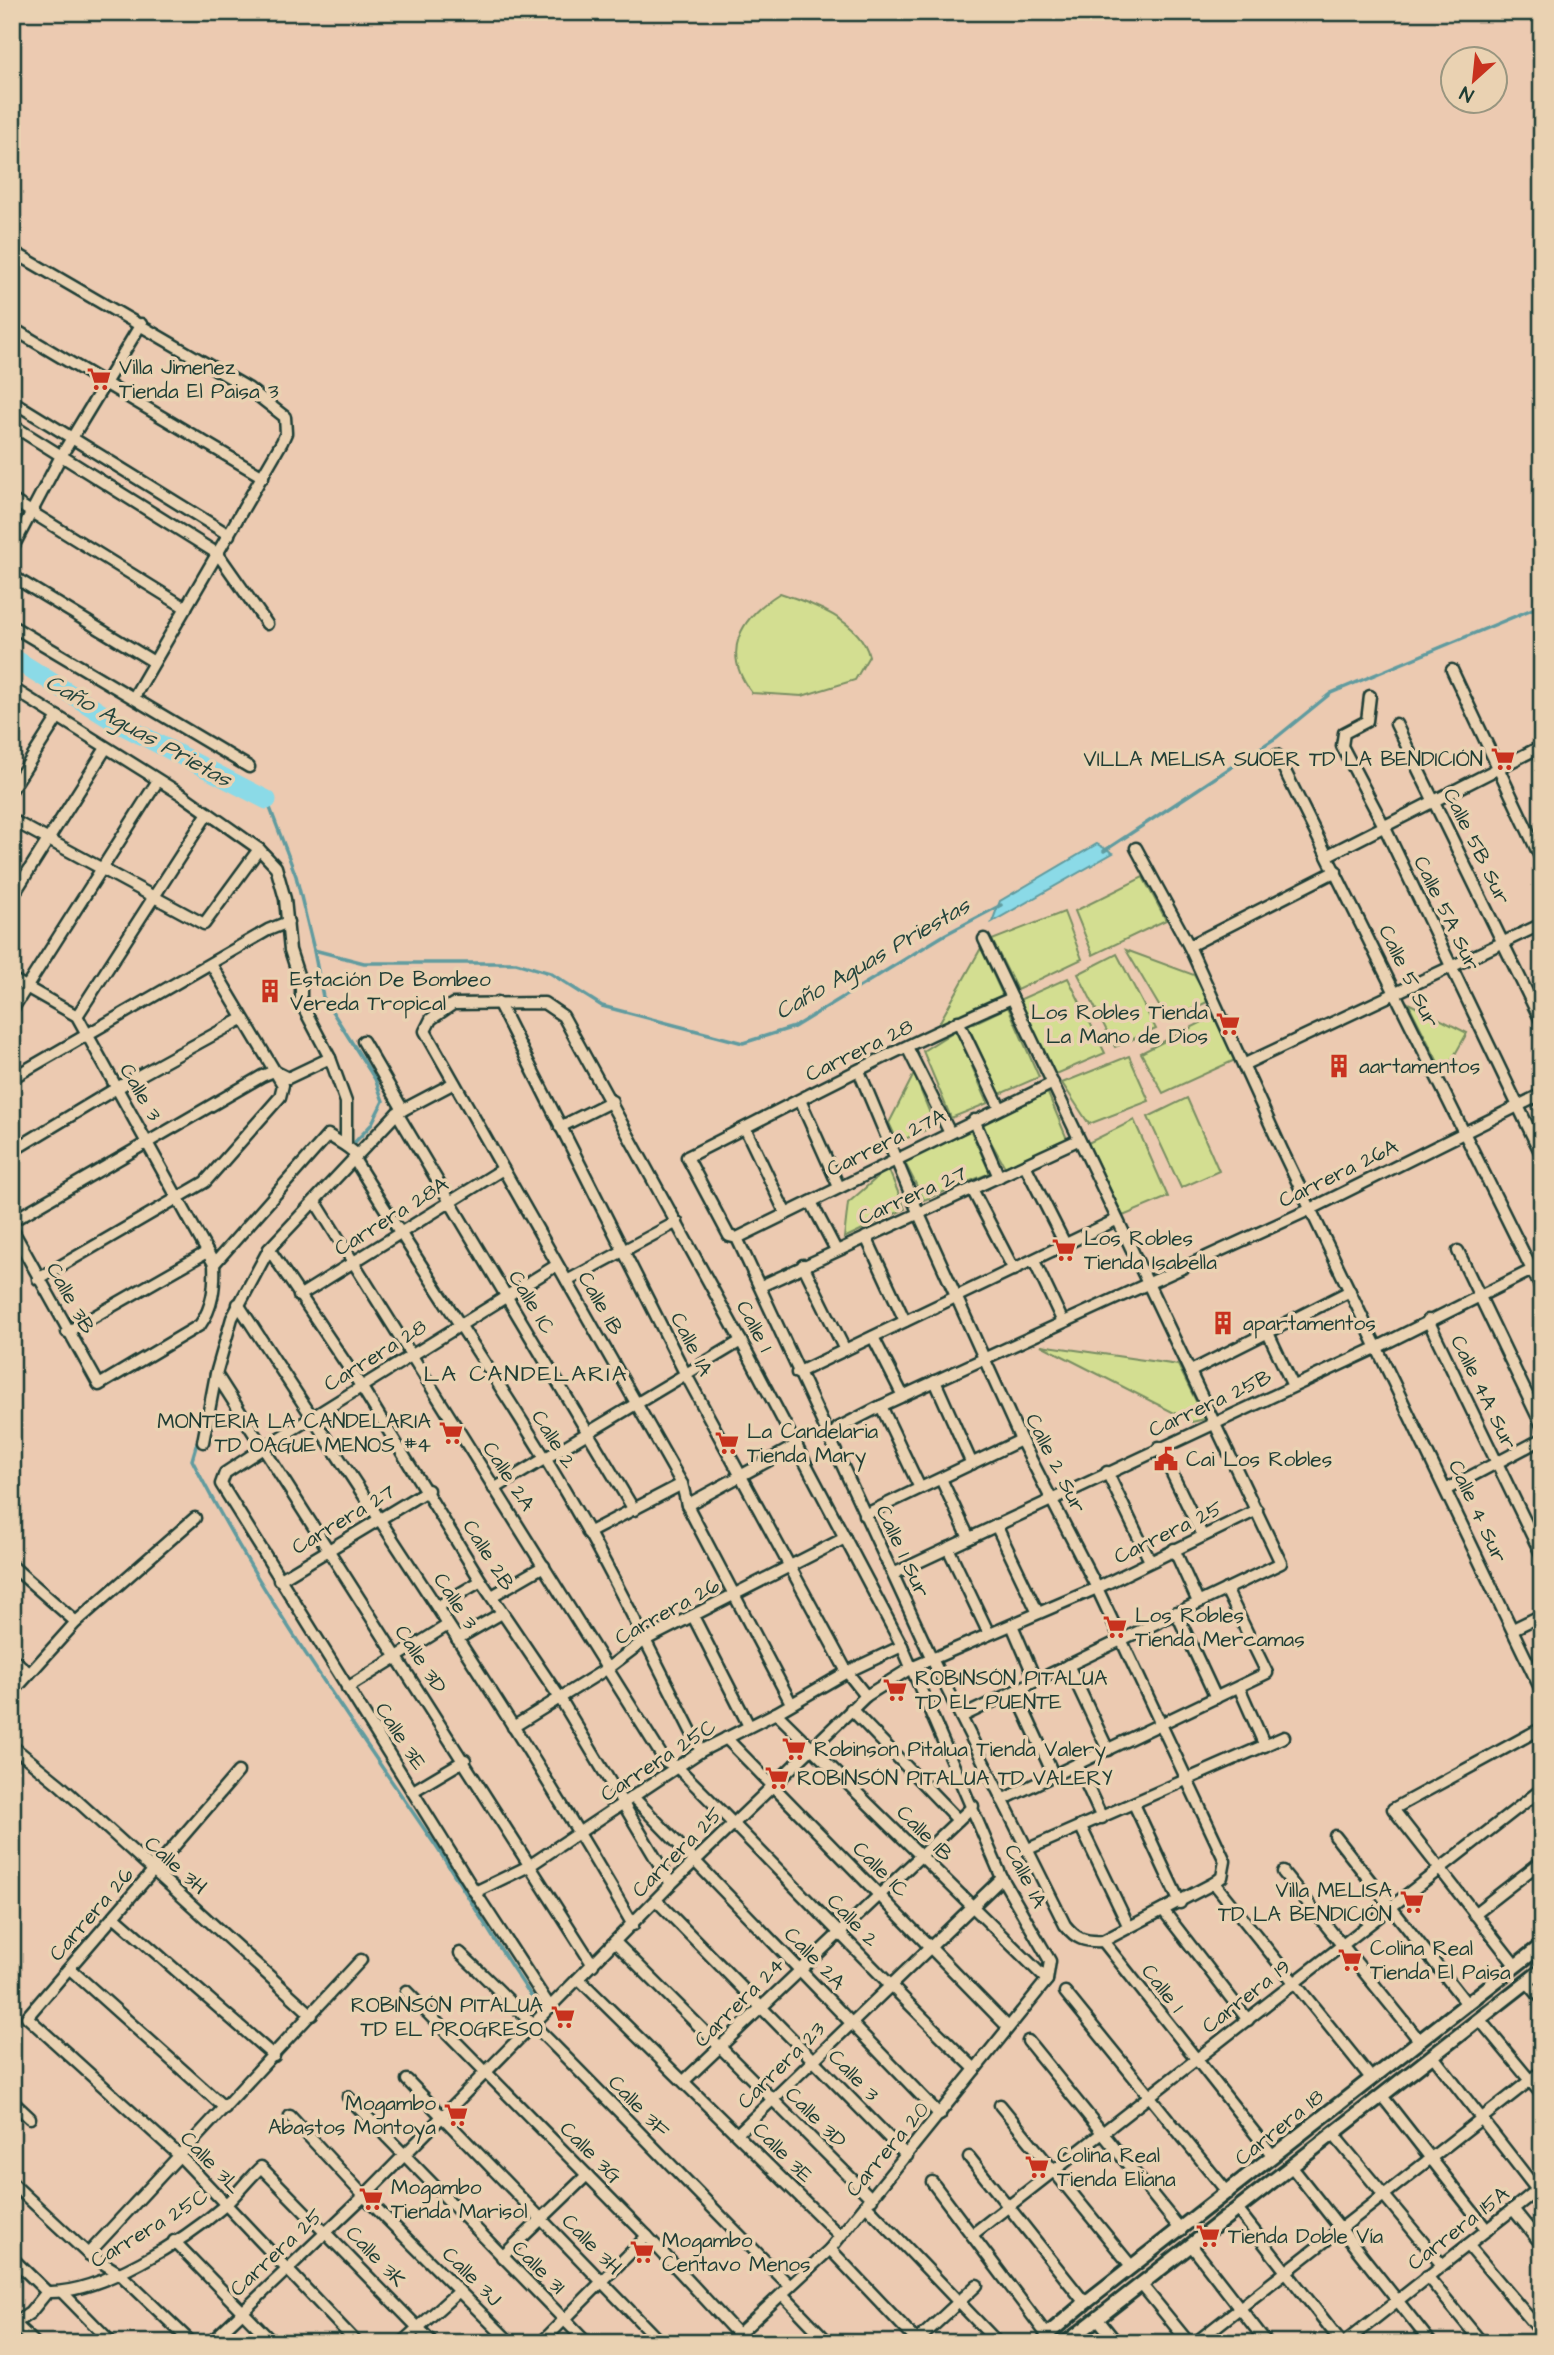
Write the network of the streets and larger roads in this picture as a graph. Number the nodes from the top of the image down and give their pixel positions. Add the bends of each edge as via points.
1 (12, 251) edge
2 (141, 324) junction
3 (12, 328) edge
4 (104, 385) junction
5 (12, 401) edge
6 (12, 425) edge
7 (72, 439) junction
8 (61, 456) junction
9 (262, 477) junction
10 (12, 500) edge
11 (32, 513) junction
12 (229, 535) junction
13 (12, 549) edge
14 (218, 554) junction
15 (12, 576) edge
16 (186, 608) junction
17 (267, 624) dead end
18 (12, 626) edge
19 (154, 662) junction
20 (1452, 670) dead end
21 (12, 688) edge
22 (1370, 696) dead end
23 (134, 697) junction
24 (58, 717) junction
25 (1396, 724) dead end
26 (1542, 746) edge
27 (106, 748) junction
28 (1277, 755) dead end
29 (249, 767) dead end
30 (1498, 768) junction
31 (157, 782) junction
32 (12, 789) edge
33 (1434, 801) junction
34 (208, 813) junction
35 (12, 820) edge
36 (1384, 826) junction
37 (48, 841) junction
38 (1136, 848) dead end
39 (259, 849) junction
40 (1328, 855) junction
41 (1542, 861) edge
42 (101, 868) junction
43 (1336, 871) junction
44 (12, 897) edge
45 (155, 898) junction
46 (288, 922) junction
47 (1542, 924) edge
48 (984, 939) dead end
49 (1502, 943) junction
50 (1189, 946) junction
51 (211, 964) junction
52 (1452, 968) junction
53 (12, 979) edge
54 (27, 988) junction
55 (1397, 994) junction
56 (1012, 998) junction
57 (498, 1002) junction
58 (12, 1010) edge
59 (77, 1016) junction
60 (243, 1019) junction
61 (958, 1021) junction
62 (1542, 1023) edge
63 (88, 1036) junction
64 (428, 1038) joint
65 (363, 1041) dead end
66 (907, 1047) junction
67 (330, 1058) junction
68 (1245, 1064) junction
69 (274, 1071) junction
70 (859, 1071) junction
71 (12, 1078) edge
72 (454, 1083) junction
73 (1053, 1083) junction
74 (115, 1088) junction
75 (1542, 1094) edge
76 (800, 1100) junction
77 (612, 1101) junction
78 (1517, 1106) junction
79 (1000, 1108) junction
80 (400, 1111) junction
81 (974, 1120) junction
82 (560, 1127) junction
83 (745, 1128) junction
84 (1464, 1131) junction
85 (950, 1133) junction
86 (1078, 1140) junction
87 (148, 1144) junction
88 (346, 1146) junction
89 (12, 1151) edge
90 (1542, 1156) edge
91 (687, 1157) joint
92 (354, 1159) junction
93 (897, 1159) junction
94 (1025, 1165) junction
95 (503, 1169) junction
96 (999, 1177) junction
97 (839, 1186) junction
98 (972, 1189) junction
99 (178, 1199) junction
100 (315, 1201) junction
101 (450, 1202) junction
102 (811, 1202) junction
103 (1311, 1209) junction
104 (918, 1212) junction
105 (786, 1214) junction
106 (1116, 1220) junction
107 (12, 1221) edge
108 (677, 1222) junction
109 (12, 1229) edge
110 (400, 1233) junction
111 (866, 1237) junction
112 (737, 1238) junction
113 (1066, 1246) junction
114 (269, 1249) junction
115 (623, 1250) junction
116 (836, 1250) junction
117 (1458, 1251) dead end
118 (207, 1252) junction
119 (1034, 1261) junction
120 (352, 1262) junction
121 (214, 1264) junction
122 (557, 1265) junction
123 (803, 1265) junction
124 (1537, 1267) edge
125 (1014, 1270) junction
126 (38, 1279) junction
127 (567, 1281) junction
128 (1149, 1283) junction
129 (761, 1286) junction
130 (1542, 1290) edge
131 (1350, 1291) junction
132 (1478, 1295) junction
133 (299, 1296) junction
134 (506, 1296) junction
135 (958, 1298) junction
136 (238, 1304) junction
137 (1428, 1320) junction
138 (905, 1321) junction
139 (1063, 1322) junction
140 (460, 1324) junction
141 (67, 1332) junction
142 (1268, 1333) junction
143 (873, 1337) junction
144 (741, 1341) junction
145 (1378, 1347) junction
146 (845, 1350) junction
147 (410, 1356) junction
148 (985, 1357) junction
149 (1191, 1371) junction
150 (685, 1373) junction
151 (797, 1373) junction
152 (216, 1374) junction
153 (935, 1381) junction
154 (361, 1386) junction
155 (1293, 1386) junction
156 (903, 1396) junction
157 (636, 1403) junction
158 (881, 1406) junction
159 (312, 1418) junction
160 (1215, 1423) junction
161 (1542, 1426) edge
162 (588, 1433) junction
163 (831, 1438) junction
164 (1542, 1439) edge
165 (1021, 1440) junction
166 (203, 1442) dead end
167 (797, 1446) junction
168 (263, 1447) junction
169 (1159, 1447) junction
170 (544, 1458) junction
171 (1497, 1462) junction
172 (972, 1464) junction
173 (1107, 1472) junction
174 (741, 1475) junction
175 (941, 1479) junction
176 (221, 1484) joint
177 (682, 1485) junction
178 (920, 1488) junction
179 (494, 1489) junction
180 (1447, 1489) junction
181 (428, 1490) junction
182 (1052, 1499) junction
183 (687, 1505) junction
184 (634, 1510) junction
185 (1257, 1510) junction
186 (864, 1515) junction
187 (195, 1518) dead end
188 (378, 1520) junction
189 (996, 1525) junction
190 (588, 1533) junction
191 (1202, 1535) junction
192 (845, 1538) junction
193 (969, 1538) junction
194 (948, 1548) junction
195 (1174, 1549) junction
196 (329, 1550) junction
197 (1542, 1556) edge
198 (1150, 1561) junction
199 (12, 1566) edge
200 (544, 1566) junction
201 (789, 1566) junction
202 (893, 1574) junction
203 (279, 1580) junction
204 (481, 1581) junction
205 (1097, 1588) junction
206 (1226, 1589) junction
207 (736, 1594) junction
208 (492, 1596) junction
209 (1198, 1602) junction
210 (437, 1607) junction
211 (1176, 1612) junction
212 (502, 1613) junction
213 (1038, 1613) junction
214 (1542, 1615) edge
215 (693, 1616) junction
216 (76, 1622) junction
217 (448, 1625) junction
218 (1012, 1625) junction
219 (1513, 1629) junction
220 (989, 1634) junction
221 (457, 1639) junction
222 (1120, 1639) junction
223 (645, 1640) junction
224 (902, 1646) junction
225 (396, 1657) junction
226 (12, 1658) edge
227 (921, 1664) junction
228 (1068, 1665) junction
229 (608, 1668) junction
230 (846, 1672) junction
231 (29, 1673) junction
232 (1036, 1681) junction
233 (1239, 1687) junction
234 (347, 1688) junction
235 (1015, 1691) junction
236 (1542, 1692) edge
237 (12, 1693) edge
238 (866, 1696) junction
239 (560, 1698) junction
240 (1216, 1698) junction
241 (791, 1703) junction
242 (851, 1709) junction
243 (776, 1713) junction
244 (961, 1717) junction
245 (1160, 1725) junction
246 (749, 1726) junction
247 (513, 1727) junction
248 (1542, 1728) edge
249 (1284, 1737) dead end
250 (726, 1738) junction
251 (12, 1746) edge
252 (1265, 1746) junction
253 (812, 1748) junction
254 (1108, 1750) junction
255 (701, 1751) junction
256 (465, 1760) junction
257 (1077, 1764) junction
258 (676, 1766) junction
259 (237, 1772) dead end
260 (1054, 1776) junction
261 (1186, 1782) junction
262 (772, 1786) junction
263 (1542, 1788) edge
264 (413, 1791) junction
265 (628, 1800) junction
266 (1002, 1800) junction
267 (1134, 1804) junction
268 (973, 1806) junction
269 (1102, 1818) junction
270 (958, 1821) junction
271 (734, 1823) junction
272 (1081, 1827) junction
273 (580, 1833) junction
274 (1335, 1836) dead end
275 (1028, 1849) junction
276 (920, 1856) junction
277 (1542, 1861) edge
278 (694, 1862) junction
279 (529, 1866) junction
280 (1437, 1868) junction
281 (154, 1871) junction
282 (1283, 1872) dead end
283 (1002, 1878) junction
284 (1214, 1883) junction
285 (671, 1884) junction
286 (475, 1892) junction
287 (879, 1895) junction
288 (656, 1900) junction
289 (1180, 1903) junction
290 (1391, 1905) junction
291 (971, 1908) junction
292 (1163, 1910) junction
293 (1474, 1914) junction
294 (115, 1917) junction
295 (633, 1925) junction
296 (1129, 1927) junction
297 (839, 1933) junction
298 (1103, 1941) junction
299 (616, 1943) junction
300 (1343, 1945) junction
301 (1542, 1945) edge
302 (931, 1947) junction
303 (460, 1953) dead end
304 (362, 1960) dead end
305 (593, 1965) junction
306 (1515, 1965) junction
307 (69, 1969) junction
308 (799, 1969) junction
309 (1542, 1970) edge
310 (579, 1979) junction
311 (1047, 1980) junction
312 (1527, 1982) junction
313 (1294, 1983) junction
314 (890, 1987) junction
315 (406, 1991) dead end
316 (1065, 1992) dead end
317 (1542, 1999) edge
318 (1467, 2004) junction
319 (551, 2007) junction
320 (762, 2007) junction
321 (312, 2015) junction
322 (1451, 2015) junction
323 (27, 2017) joint
324 (1248, 2020) junction
325 (1480, 2020) junction
326 (851, 2022) junction
327 (534, 2023) junction
328 (1008, 2027) junction
329 (1463, 2032) junction
330 (1419, 2040) junction
331 (1028, 2041) dead end
332 (722, 2047) junction
333 (274, 2056) junction
334 (1433, 2056) junction
335 (1195, 2060) junction
336 (814, 2061) junction
337 (975, 2069) junction
338 (1542, 2071) edge
339 (486, 2073) junction
340 (1371, 2078) junction
341 (407, 2080) dead end
342 (1530, 2080) junction
343 (684, 2081) junction
344 (1147, 2095) junction
345 (1542, 2095) edge
346 (1382, 2096) junction
347 (348, 2097) dead end
348 (12, 2101) edge
349 (774, 2102) junction
350 (1000, 2105) dead end
351 (225, 2108) junction
352 (940, 2115) junction
353 (290, 2116) dead end
354 (30, 2118) dead end
355 (443, 2118) junction
356 (1482, 2118) junction
357 (1102, 2133) junction
358 (737, 2134) junction
359 (1333, 2134) junction
360 (180, 2156) junction
361 (402, 2156) junction
362 (907, 2156) junction
363 (1273, 2156) junction
364 (968, 2157) dead end
365 (1432, 2157) junction
366 (1291, 2165) junction
367 (261, 2167) joint
368 (1054, 2170) junction
369 (587, 2175) junction
370 (932, 2182) dead end
371 (12, 2183) edge
372 (1539, 2188) edge
373 (1228, 2193) junction
374 (1384, 2194) junction
375 (364, 2196) junction
376 (869, 2202) junction
377 (225, 2205) junction
378 (1007, 2208) junction
379 (1237, 2209) junction
380 (1513, 2209) junction
381 (541, 2219) junction
382 (1341, 2228) junction
383 (1181, 2230) junction
384 (1487, 2230) junction
385 (325, 2232) junction
386 (973, 2234) junction
387 (839, 2235) junction
388 (647, 2236) junction
389 (174, 2241) junction
390 (1191, 2245) junction
391 (1468, 2245) junction
392 (1542, 2245) edge
393 (830, 2249) junction
394 (1153, 2250) junction
395 (88, 2254) junction
396 (502, 2257) junction
397 (12, 2258) edge
398 (1442, 2265) junction
399 (1164, 2266) junction
400 (1132, 2267) junction
401 (285, 2269) junction
402 (1287, 2271) junction
403 (118, 2273) junction
404 (1427, 2276) junction
405 (602, 2282) junction
406 (1141, 2284) junction
407 (977, 2285) dead end
408 (786, 2290) junction
409 (459, 2291) junction
410 (47, 2292) junction
411 (62, 2292) junction
412 (1397, 2300) junction
413 (959, 2303) junction
414 (1085, 2303) junction
415 (1239, 2309) junction
416 (241, 2310) junction
417 (1097, 2318) junction
418 (564, 2319) junction
419 (14, 2325) edge
420 (418, 2328) junction
421 (1542, 2333) edge
422 (738, 2334) junction
423 (1048, 2340) edge
424 (918, 2342) edge
425 (35, 2343) edge
426 (112, 2343) edge
427 (192, 2343) edge
428 (210, 2343) edge
429 (273, 2343) edge
430 (357, 2343) edge
431 (401, 2343) edge
432 (433, 2343) edge
433 (511, 2343) edge
434 (541, 2343) edge
435 (587, 2343) edge
436 (661, 2343) edge
437 (729, 2343) edge
438 (746, 2343) edge
439 (829, 2343) edge
440 (998, 2343) edge
441 (1066, 2343) edge
442 (1117, 2343) edge
443 (1189, 2343) edge
444 (1195, 2343) edge
445 (1267, 2343) edge
446 (1343, 2343) edge
447 (1431, 2343) edge
448 (1482, 2343) edge

1 - 2 street
2 - 4 street
2 - 9 street via 282,412 286,433
3 - 4 street
4 - 7 street
4 - 9 street
5 - 7 street
6 - 8 street
7 - 8 street
7 - 12 street
8 - 11 street
8 - 14 street
9 - 12 street
10 - 11 street
11 - 13 street
11 - 16 street
12 - 14 street
14 - 16 street
14 - 17 street
15 - 19 street
16 - 19 street
18 - 23 street
19 - 23 street
20 - 30 street
21 - 24 street
22 - 36 street, Calle 5A Sur via 1367,721 1344,733 1341,740
23 - 29 street
24 - 27 street
24 - 32 street
25 - 33 street, Calle 5B Sur
26 - 30 street
27 - 31 street
27 - 37 street
28 - 40 street, Calle 5 Sur
30 - 33 street
30 - 41 street
31 - 34 street
31 - 42 street
33 - 36 street
33 - 49 street, Calle 5B Sur
34 - 39 street
34 - 45 street
35 - 37 street
36 - 40 street
36 - 52 street, Calle 5A Sur
37 - 42 street
37 - 44 street
38 - 50 street, Calle 4 Sur
39 - 45 street via 204,924
39 - 46 street via 276,867
40 - 43 street, Calle 5 Sur
42 - 45 street
42 - 54 street
43 - 50 street
43 - 55 street, Calle 5 Sur
45 - 59 street
46 - 51 street
46 - 67 street via 302,1003
47 - 49 street
48 - 56 street
49 - 52 street
49 - 62 street, Calle 5B Sur
50 - 68 street, Calle 4 Sur
51 - 60 street
51 - 63 street
52 - 55 street
52 - 78 street, Calle 5A Sur
53 - 54 street
54 - 58 street
54 - 59 street
55 - 68 street
55 - 84 street, Calle 5 Sur
56 - 61 street, Carrera 28
56 - 73 street
57 - 64 street, Calle 1 via 453,1004 431,1019 425,1031
57 - 77 street, Calle 1 via 544,1003 563,1016
57 - 82 street, Calle 1A
59 - 63 street, Calle 3
60 - 69 street
60 - 74 street
61 - 66 street, Carrera 28
61 - 79 street
63 - 71 street
63 - 74 street, Calle 3
64 - 72 street, Calle 1B
65 - 80 street, Calle 1C
66 - 70 street, Carrera 28
66 - 85 street
67 - 69 street via 288,1078
67 - 88 street via 346,1102
68 - 103 street, Calle 4 Sur
69 - 87 street
69 - 99 street via 284,1085 280,1097 205,1182
70 - 76 street, Carrera 28
70 - 93 street, Calle 2 Sur
72 - 80 street
72 - 95 street, Calle 1B
73 - 79 street, Carrera 27A
73 - 86 street
74 - 87 street, Calle 3
74 - 89 street
75 - 78 street, Carrera 26A
76 - 83 street, Carrera 28
76 - 97 street
77 - 82 street
77 - 108 street, Calle 1
78 - 84 street, Carrera 26A
78 - 90 street, Calle 5A Sur
79 - 81 street, Carrera 27A
80 - 92 street
80 - 101 street, Calle 1C
81 - 85 street, Carrera 27A
81 - 96 street
82 - 115 street, Calle 1A
83 - 91 street, Carrera 28
83 - 105 street
84 - 103 street, Carrera 26A
84 - 124 street, Calle 5 Sur
85 - 93 street, Carrera 27A
86 - 94 street, Carrera 27
86 - 106 street
87 - 99 street, Calle 3
87 - 107 street
88 - 92 street, Calle 2 via 355,1153
88 - 121 street via 328,1135
91 - 112 street, Calle 1 Sur via 729,1236
92 - 100 street
92 - 110 street, Calle 2
93 - 97 street, Carrera 27A
93 - 104 street, Calle 2 Sur
94 - 96 street, Carrera 27
94 - 113 street
95 - 101 street, Carrera 28A
95 - 122 street, Calle 1B
96 - 98 street, Carrera 27
97 - 102 street, Carrera 27A
98 - 104 street, Carrera 27
98 - 125 street
99 - 118 street, Calle 3
99 - 126 street
100 - 114 street
100 - 120 street, Calle 2A
101 - 110 street, Carrera 28A
101 - 134 street, Calle 1C
102 - 105 street, Carrera 27A
102 - 116 street
103 - 128 street, Carrera 26A
103 - 131 street, Calle 4 Sur
104 - 111 street, Carrera 27
104 - 135 street, Calle 2 Sur
105 - 112 street, Carrera 27A
106 - 113 street
106 - 128 street
108 - 115 street
108 - 144 street, Calle 1
109 - 126 street, Calle 3B
110 - 120 street, Carrera 28A
110 - 140 street, Calle 2
111 - 116 street, Carrera 27
111 - 138 street
112 - 129 street, Calle 1 Sur
113 - 119 street
114 - 133 street, Calle 2B
114 - 136 street
115 - 127 street
115 - 150 street, Calle 1A
116 - 123 street, Carrera 27
117 - 132 street
118 - 121 street, Calle 3
118 - 141 street
119 - 125 street
119 - 139 street
120 - 133 street, Carrera 28A
120 - 147 street, Calle 2A
121 - 141 street, Calle 3B via 208,1315 200,1325 99,1385
122 - 127 street, Calle 1B
122 - 134 street, Carrera 28
123 - 129 street, Carrera 27
123 - 146 street
124 - 130 street, Calle 5 Sur
124 - 132 street, Carrera 25B
125 - 135 street
126 - 141 street, Calle 3B
127 - 157 street, Calle 1B
128 - 139 street, Carrera 26A
128 - 149 street
129 - 151 street, Calle 1 Sur
131 - 142 street
131 - 145 street, Calle 4 Sur
132 - 137 street, Carrera 25B
132 - 161 street
133 - 154 street, Calle 2B
134 - 140 street, Carrera 28
134 - 162 street, Calle 1C
135 - 138 street
135 - 148 street, Calle 2 Sur
136 - 152 street
136 - 159 street, Calle 3
137 - 145 street, Carrera 25B
137 - 171 street, Calle 4A Sur
138 - 143 street
139 - 148 street, Carrera 26A
140 - 147 street, Carrera 28
140 - 170 street, Calle 2
142 - 149 street
142 - 155 street
143 - 146 street
143 - 156 street
144 - 150 street
144 - 167 street, Calle 1
145 - 155 street, Carrera 25B
145 - 180 street, Calle 4 Sur
146 - 151 street
147 - 154 street, Carrera 28
147 - 179 street, Calle 2A
148 - 153 street, Carrera 26A
148 - 165 street, Calle 2 Sur
149 - 160 street
150 - 157 street
150 - 174 street, Calle 1A
151 - 163 street, Calle 1 Sur
152 - 166 street
152 - 168 street, Calle 3D
153 - 156 street, Carrera 26A
153 - 172 street
154 - 159 street, Carrera 28
154 - 181 street, Calle 2B
155 - 160 street, Carrera 25B
156 - 158 street, Carrera 26A
157 - 162 street
157 - 177 street, Calle 1B
158 - 163 street, Carrera 26A via 838,1428
158 - 178 street
159 - 168 street, Carrera 28
159 - 188 street, Calle 3
160 - 169 street, Carrera 25B
160 - 185 street
162 - 170 street
162 - 184 street, Calle 1C
163 - 186 street, Calle 1 Sur
164 - 171 street
165 - 172 street
165 - 182 street, Calle 2 Sur
167 - 174 street
167 - 192 street, Calle 1
168 - 176 street, Carrera 28 via 225,1473
168 - 196 street, Calle 3D
169 - 173 street, Carrera 25B
169 - 191 street
170 - 179 street
170 - 190 street, Calle 2
171 - 180 street
171 - 197 street, Calle 4A Sur
172 - 175 street
173 - 182 street, Carrera 25B
173 - 198 street
174 - 183 street
174 - 201 street, Calle 1A
175 - 178 street
175 - 193 street
176 - 203 street, Calle 3E
177 - 183 street, Calle 1B
177 - 184 street
178 - 186 street
179 - 200 street, Calle 2A
180 - 219 street, Calle 4 Sur
181 - 188 street, Carrera 27
181 - 204 street, Calle 2B
182 - 189 street, Carrera 25B
182 - 205 street, Calle 2 Sur
183 - 207 street, Calle 1B
184 - 190 street
185 - 191 street, Carrera 25
185 - 206 street via 1281,1563
186 - 202 street, Calle 1 Sur
187 - 216 street
188 - 196 street, Carrera 27
188 - 210 street, Calle 3
189 - 193 street, Carrera 25B
189 - 213 street
190 - 223 street, Calle 2
191 - 195 street, Carrera 25
192 - 201 street, Carrera 26
192 - 224 street, Calle 1
193 - 194 street, Carrera 25B
194 - 202 street, Carrera 25B
194 - 220 street
195 - 198 street, Carrera 25
195 - 209 street
196 - 203 street, Carrera 27
196 - 225 street, Calle 3D
198 - 205 street, Carrera 25
199 - 216 street
200 - 208 street
200 - 229 street, Calle 2A
201 - 207 street, Carrera 26
201 - 230 street, Calle 1A
202 - 227 street, Calle 1 Sur
203 - 234 street, Calle 3E
204 - 208 street, Calle 2B
204 - 210 street
205 - 213 street, Carrera 25
205 - 222 street, Calle 2 Sur
206 - 209 street
206 - 233 street via 1267,1673
207 - 215 street, Carrera 26
207 - 241 street, Calle 1B
208 - 212 street, Calle 2B
209 - 211 street
210 - 217 street, Calle 3
211 - 222 street
211 - 240 street
212 - 221 street
212 - 239 street, Calle 2B
213 - 218 street, Carrera 25
214 - 219 street
215 - 223 street, Carrera 26
215 - 246 street
216 - 231 street
217 - 221 street, Calle 3
217 - 225 street
218 - 220 street, Carrera 25
218 - 232 street
219 - 236 street, Calle 4 Sur
220 - 227 street, Carrera 25
221 - 247 street, Calle 3
222 - 228 street
222 - 245 street, Calle 2 Sur
223 - 229 street, Carrera 26
223 - 255 street, Calle 2
224 - 227 street, Calle 1
224 - 230 street, Carrera 25C
225 - 234 street
225 - 256 street, Calle 3D
226 - 231 street
227 - 238 street, Carrera 25
227 - 244 street, Calle 1 Sur
227 - 268 street, Calle 1
228 - 232 street
228 - 254 street
229 - 239 street, Carrera 26
229 - 258 street, Calle 2A via 664,1761
230 - 238 street, Calle 1A
230 - 241 street, Carrera 25C
231 - 237 street
232 - 235 street
233 - 240 street
233 - 252 street
234 - 264 street, Calle 3E
235 - 244 street
235 - 260 street
238 - 242 street, Carrera 25
239 - 247 street, Carrera 26
239 - 265 street, Calle 2B
240 - 245 street
241 - 243 street, Carrera 25C
242 - 253 street, Carrera 25
242 - 270 street
243 - 246 street, Carrera 25C
243 - 253 street, Calle 1B
244 - 266 street, Calle 1 Sur
245 - 254 street
245 - 261 street, Calle 2 Sur
246 - 250 street, Carrera 25C
247 - 273 street, Calle 3
248 - 280 street via 1393,1809
249 - 252 street
250 - 255 street, Carrera 25C
250 - 262 street, Calle 1C
251 - 281 street, Calle 3H
252 - 261 street
253 - 262 street, Carrera 25
253 - 276 street, Calle 1B
254 - 257 street
255 - 258 street, Carrera 25C
256 - 264 street
256 - 279 street, Calle 3D
257 - 260 street
257 - 269 street
258 - 265 street, Carrera 25C
258 - 271 street, Calle 2
259 - 281 street, Carrera 26
260 - 266 street
261 - 267 street
261 - 284 street, Calle 2 Sur via 1225,1861 1226,1868
262 - 271 street, Carrera 25
262 - 287 street, Calle 1C
263 - 280 street, Carrera 19
264 - 286 street, Calle 3E
265 - 273 street, Carrera 25C
265 - 278 street, Calle 2A
265 - 285 street, Calle 2B
266 - 275 street, Calle 1 Sur
267 - 269 street
267 - 289 street
268 - 270 street, Carrera 24
268 - 283 street, Calle 1A
269 - 272 street
270 - 276 street, Carrera 24
271 - 278 street, Carrera 25
271 - 297 street, Calle 2
272 - 275 street
272 - 296 street
273 - 279 street, Carrera 25C
273 - 295 street, Calle 3
274 - 290 street
275 - 298 street, Calle 1 Sur via 1074,1937
276 - 287 street, Carrera 24
276 - 291 street, Calle 1B
277 - 293 street
278 - 285 street, Carrera 25
278 - 308 street, Calle 2A
279 - 286 street, Carrera 25C
279 - 305 street, Calle 3D
280 - 290 street, Carrera 19
280 - 293 street
281 - 294 street, Carrera 26
281 - 321 street, Calle 3H
282 - 300 street
283 - 291 street, Carrera 23
283 - 311 street, Calle 1A via 1050,1961
284 - 289 street
284 - 313 street
285 - 288 street, Carrera 25
286 - 319 street, Calle 3E
287 - 297 street, Carrera 24
287 - 302 street, Calle 1C
288 - 295 street, Carrera 25
288 - 320 street, Calle 3
289 - 292 street
290 - 300 street, Carrera 19
290 - 318 street
291 - 302 street, Carrera 23
291 - 311 street, Calle 1B
292 - 296 street
292 - 324 street
293 - 306 street
294 - 307 street, Carrera 26
294 - 333 street
295 - 299 street, Carrera 25
296 - 298 street
297 - 308 street, Carrera 24
297 - 314 street, Calle 2
298 - 335 street, Calle 1
299 - 305 street, Carrera 25
299 - 332 street, Calle 3D
300 - 313 street, Carrera 19
300 - 330 street
301 - 306 street, Carrera 18
302 - 314 street, Carrera 23
302 - 328 street, Calle 1C
303 - 327 street, Calle 3F
304 - 321 street
305 - 310 street, Carrera 25
306 - 318 street, Carrera 18
307 - 323 street, Carrera 26
307 - 351 street
308 - 320 street, Carrera 24
308 - 326 street, Calle 2A
309 - 312 street, Carrera 18
310 - 319 street, Carrera 25
310 - 343 street, Calle 3E
311 - 328 street, Carrera 20
312 - 317 street
312 - 325 street, Carrera 18
313 - 324 street, Carrera 19
313 - 340 street
314 - 326 street, Carrera 23
314 - 337 street, Calle 2
315 - 339 street, Calle 3G
316 - 344 street
318 - 322 street, Carrera 18
319 - 327 street, Carrera 25
320 - 332 street, Carrera 24
320 - 336 street, Calle 3
321 - 333 street
322 - 329 street
322 - 330 street, Carrera 18
323 - 360 street, Calle 3L
324 - 335 street, Carrera 19
325 - 329 street, Carrera 18
325 - 342 street
326 - 336 street, Carrera 23
326 - 352 street, Calle 2A
327 - 339 street, Carrera 25
327 - 408 street, Calle 3F
328 - 337 street, Carrera 20
329 - 334 street, Carrera 18
330 - 340 street, Carrera 18
331 - 357 street
332 - 343 street, Carrera 24
332 - 349 street, Calle 3D
333 - 351 street
334 - 346 street, Carrera 18
334 - 356 street
335 - 344 street, Carrera 19
335 - 363 street, Calle 1
336 - 349 street, Carrera 23
336 - 362 street, Calle 3
337 - 352 street, Carrera 20
338 - 342 street
339 - 355 street, Carrera 25
339 - 369 street, Calle 3G
340 - 363 street, Carrera 18
341 - 355 street, Calle 3H
342 - 345 street
342 - 356 street
343 - 358 street, Calle 3E
344 - 357 street, Carrera 19
344 - 373 street
346 - 359 street, Carrera 18
346 - 365 street
347 - 361 street, Calle 3I
348 - 354 street
349 - 358 street, Carrera 23
349 - 376 street, Calle 3D
350 - 368 street
351 - 360 street
352 - 362 street, Carrera 20
353 - 375 street, Calle 3J
355 - 361 street, Carrera 25
355 - 381 street, Calle 3H
356 - 365 street
356 - 372 street
357 - 368 street, Carrera 19
357 - 383 street
358 - 387 street, Calle 3E
359 - 366 street, Carrera 18
359 - 374 street
360 - 377 street, Calle 3L
360 - 395 street
361 - 375 street, Carrera 25
361 - 396 street, Calle 3I
362 - 376 street, Carrera 20
363 - 373 street, Carrera 18
364 - 378 street
365 - 374 street
365 - 384 street
366 - 379 street, Carrera 18
366 - 382 street
367 - 377 street, Carrera 25C
367 - 385 street, Calle 3K
368 - 378 street, Carrera 19
368 - 400 street
369 - 381 street
369 - 388 street, Calle 3G
370 - 386 street
371 - 395 street
372 - 380 street, Carrera 15A
373 - 383 street, Carrera 18
374 - 382 street
374 - 398 street
375 - 385 street, Carrera 25
375 - 409 street, Calle 3J
376 - 387 street, Carrera 20
376 - 413 street, Calle 3D
377 - 389 street, Carrera 25C
377 - 401 street, Calle 3L
378 - 386 street, Carrera 19
378 - 414 street
379 - 390 street, Carrera 18
379 - 402 street
380 - 384 street, Carrera 15A
380 - 392 street
381 - 396 street
381 - 405 street, Calle 3H
382 - 402 street
382 - 412 street
383 - 394 street, Carrera 18
384 - 391 street, Carrera 15A
385 - 401 street, Carrera 25
385 - 420 street, Calle 3K
386 - 423 street
387 - 393 street, Carrera 20
388 - 405 street
388 - 422 street, Calle 3G
389 - 403 street, Carrera 25C
389 - 416 street
390 - 399 street, Carrera 18
390 - 415 street
391 - 398 street, Carrera 15A
391 - 421 street
393 - 408 street, Carrera 20
393 - 424 street
394 - 399 street
394 - 400 street, Carrera 18
395 - 403 street
396 - 418 street, Calle 3I
397 - 410 street
398 - 404 street, Carrera 15A
399 - 406 street, Carrera 18
400 - 414 street, Carrera 18
401 - 416 street, Carrera 25
401 - 430 street, Calle 3L
402 - 415 street
402 - 446 street
403 - 411 street, Carrera 25C
403 - 427 street
404 - 412 street, Carrera 15A
404 - 448 street
405 - 418 street
405 - 436 street, Calle 3H
406 - 417 street, Carrera 18
406 - 443 street
407 - 413 street
408 - 422 street, Carrera 20
408 - 439 street, Calle 3F
409 - 420 street
409 - 433 street, Calle 3J
410 - 411 street, Carrera 25C
410 - 419 street
411 - 426 street
412 - 446 street, Carrera 15A
412 - 447 street
413 - 424 street
413 - 440 street, Calle 3D
414 - 423 street, Carrera 18
415 - 444 street
415 - 445 street
416 - 428 street, Carrera 25
416 - 429 street
417 - 441 street, Carrera 18
417 - 442 street
418 - 434 street
418 - 435 street, Calle 3I
419 - 425 street
420 - 431 street
420 - 432 street, Calle 3K
422 - 437 street, Carrera 20
422 - 438 street, Calle 3G

